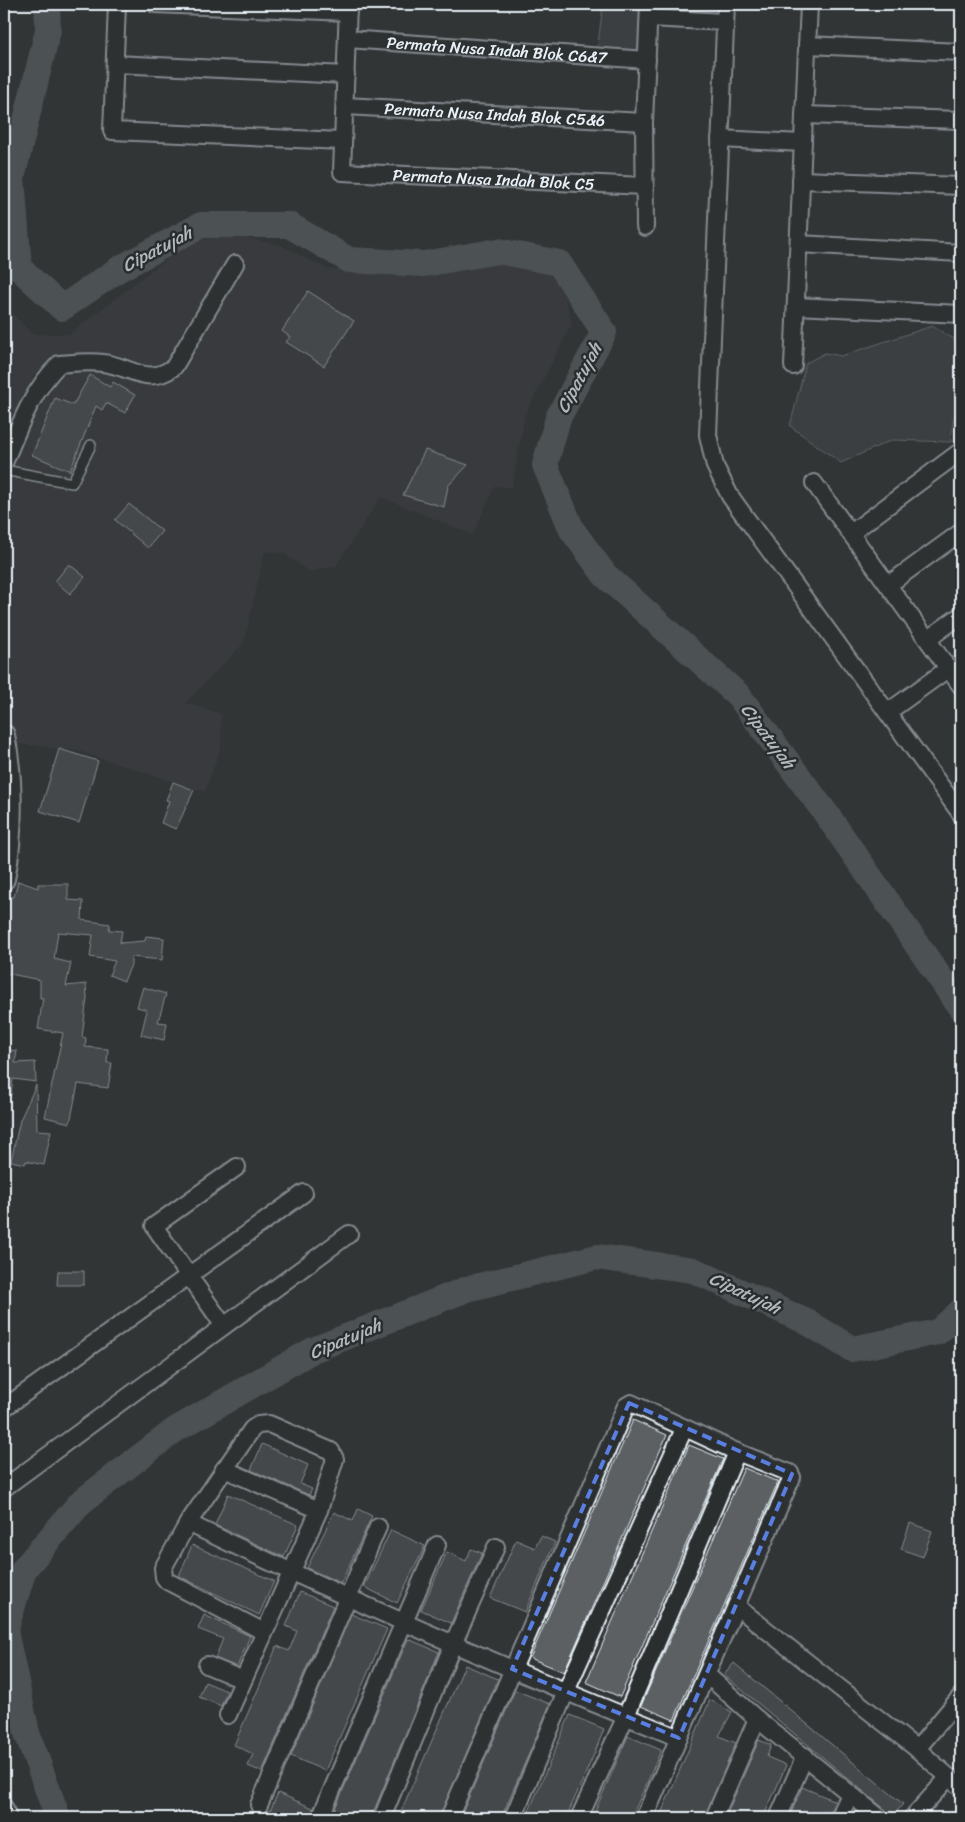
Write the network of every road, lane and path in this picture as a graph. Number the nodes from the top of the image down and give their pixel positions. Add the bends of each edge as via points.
1 (117, 4) edge
2 (155, 4) edge
3 (726, 4) edge
4 (808, 4) edge
5 (348, 8) edge
6 (649, 11) edge
7 (725, 22) junction
8 (347, 39) junction
9 (807, 45) junction
10 (961, 52) edge
11 (647, 60) junction
12 (115, 64) junction
13 (346, 75) junction
14 (345, 106) junction
15 (804, 115) junction
16 (961, 120) edge
17 (644, 122) junction
18 (720, 140) junction
19 (343, 142) junction
20 (803, 143) junction
21 (802, 180) junction
22 (644, 186) junction
23 (961, 186) edge
24 (644, 228) dead end
25 (799, 244) junction
26 (961, 253) edge
27 (235, 264) dead end
28 (796, 306) junction
29 (961, 314) edge
30 (793, 366) dead end
31 (9, 437) edge
32 (91, 446) dead end
33 (961, 451) edge
34 (4, 463) edge
35 (4, 470) edge
36 (814, 483) dead end
37 (961, 532) edge
38 (851, 533) junction
39 (888, 585) junction
40 (961, 615) edge
41 (928, 639) junction
42 (949, 668) junction
43 (961, 686) edge
44 (888, 712) junction
45 (4, 735) edge
46 (961, 814) edge
47 (4, 879) edge
48 (237, 1167) dead end
49 (304, 1193) dead end
50 (350, 1234) dead end
51 (188, 1276) junction
52 (224, 1326) junction
53 (4, 1408) edge
54 (684, 1428) junction
55 (737, 1452) junction
56 (224, 1469) junction
57 (4, 1488) edge
58 (319, 1510) junction
59 (188, 1523) junction
60 (378, 1527) dead end
61 (437, 1545) dead end
62 (496, 1547) dead end
63 (290, 1573) junction
64 (348, 1597) junction
65 (736, 1606) junction
66 (404, 1623) junction
67 (264, 1632) junction
68 (453, 1644) junction
69 (207, 1665) dead end
70 (512, 1669) junction
71 (707, 1675) junction
72 (243, 1680) junction
73 (566, 1691) junction
74 (961, 1696) edge
75 (228, 1715) dead end
76 (626, 1716) junction
77 (757, 1719) junction
78 (679, 1738) junction
79 (917, 1749) junction
80 (805, 1756) junction
81 (955, 1783) edge
82 (850, 1794) junction
83 (259, 1805) dead end
84 (4, 1807) edge
85 (8, 1818) edge
86 (320, 1818) edge
87 (382, 1818) edge
88 (449, 1818) edge
89 (513, 1818) edge
90 (580, 1818) edge
91 (644, 1818) edge
92 (714, 1818) edge
93 (778, 1818) edge
94 (839, 1818) edge
95 (880, 1818) edge
96 (912, 1818) edge

1 - 12 street
2 - 5 street
3 - 7 street
4 - 9 street
5 - 8 street
6 - 7 street
6 - 11 street
7 - 18 street
8 - 11 street, Permata Nusa Indah Blok C6&7
8 - 13 street
9 - 10 street
9 - 15 street
11 - 17 street
12 - 13 street
12 - 19 street via 112,131
13 - 14 street
14 - 17 street, Permata Nusa Indah Blok C5&6
14 - 19 street
15 - 16 street
15 - 20 street
17 - 22 street
18 - 20 street
18 - 44 street via 708,435 715,466 730,496
19 - 22 street, Permata Nusa Indah Blok C5 via 342,172
20 - 21 street
21 - 23 street
21 - 25 street
22 - 24 street
25 - 26 street
25 - 28 street
27 - 31 street via 174,367 163,375 148,376 103,363 59,364 32,396
28 - 29 street
28 - 30 street
31 - 34 street
32 - 35 lane via 72,483
33 - 38 street
36 - 38 street
37 - 39 street
38 - 39 street
39 - 41 street
40 - 41 street
41 - 42 street
42 - 43 street
42 - 44 street
44 - 46 street
45 - 47 street via 10,829
48 - 51 street via 154,1226
49 - 51 street
50 - 52 street
51 - 52 street
51 - 53 street
52 - 57 street
54 - 55 street
54 - 70 street via 627,1404
54 - 73 street
55 - 65 street via 790,1473 792,1477
55 - 76 street
56 - 58 street
56 - 58 street via 252,1428 263,1424 327,1448 335,1459
56 - 59 street
58 - 63 street
59 - 63 street
59 - 67 street via 164,1568 164,1577
60 - 64 street
61 - 66 street
62 - 68 street
63 - 64 street
63 - 67 street
64 - 66 street
64 - 83 street
65 - 71 street
65 - 79 street
66 - 68 street
66 - 86 street
67 - 72 street
68 - 70 street
68 - 87 street
69 - 72 street
70 - 73 street
70 - 88 street
71 - 77 street
71 - 78 street
72 - 75 street
73 - 76 street
73 - 89 street
74 - 79 street
76 - 78 street
76 - 90 street
77 - 80 street
77 - 92 street
78 - 91 street
79 - 81 street
80 - 82 street
80 - 93 street
81 - 96 street
82 - 94 street
82 - 95 street
84 - 85 street

